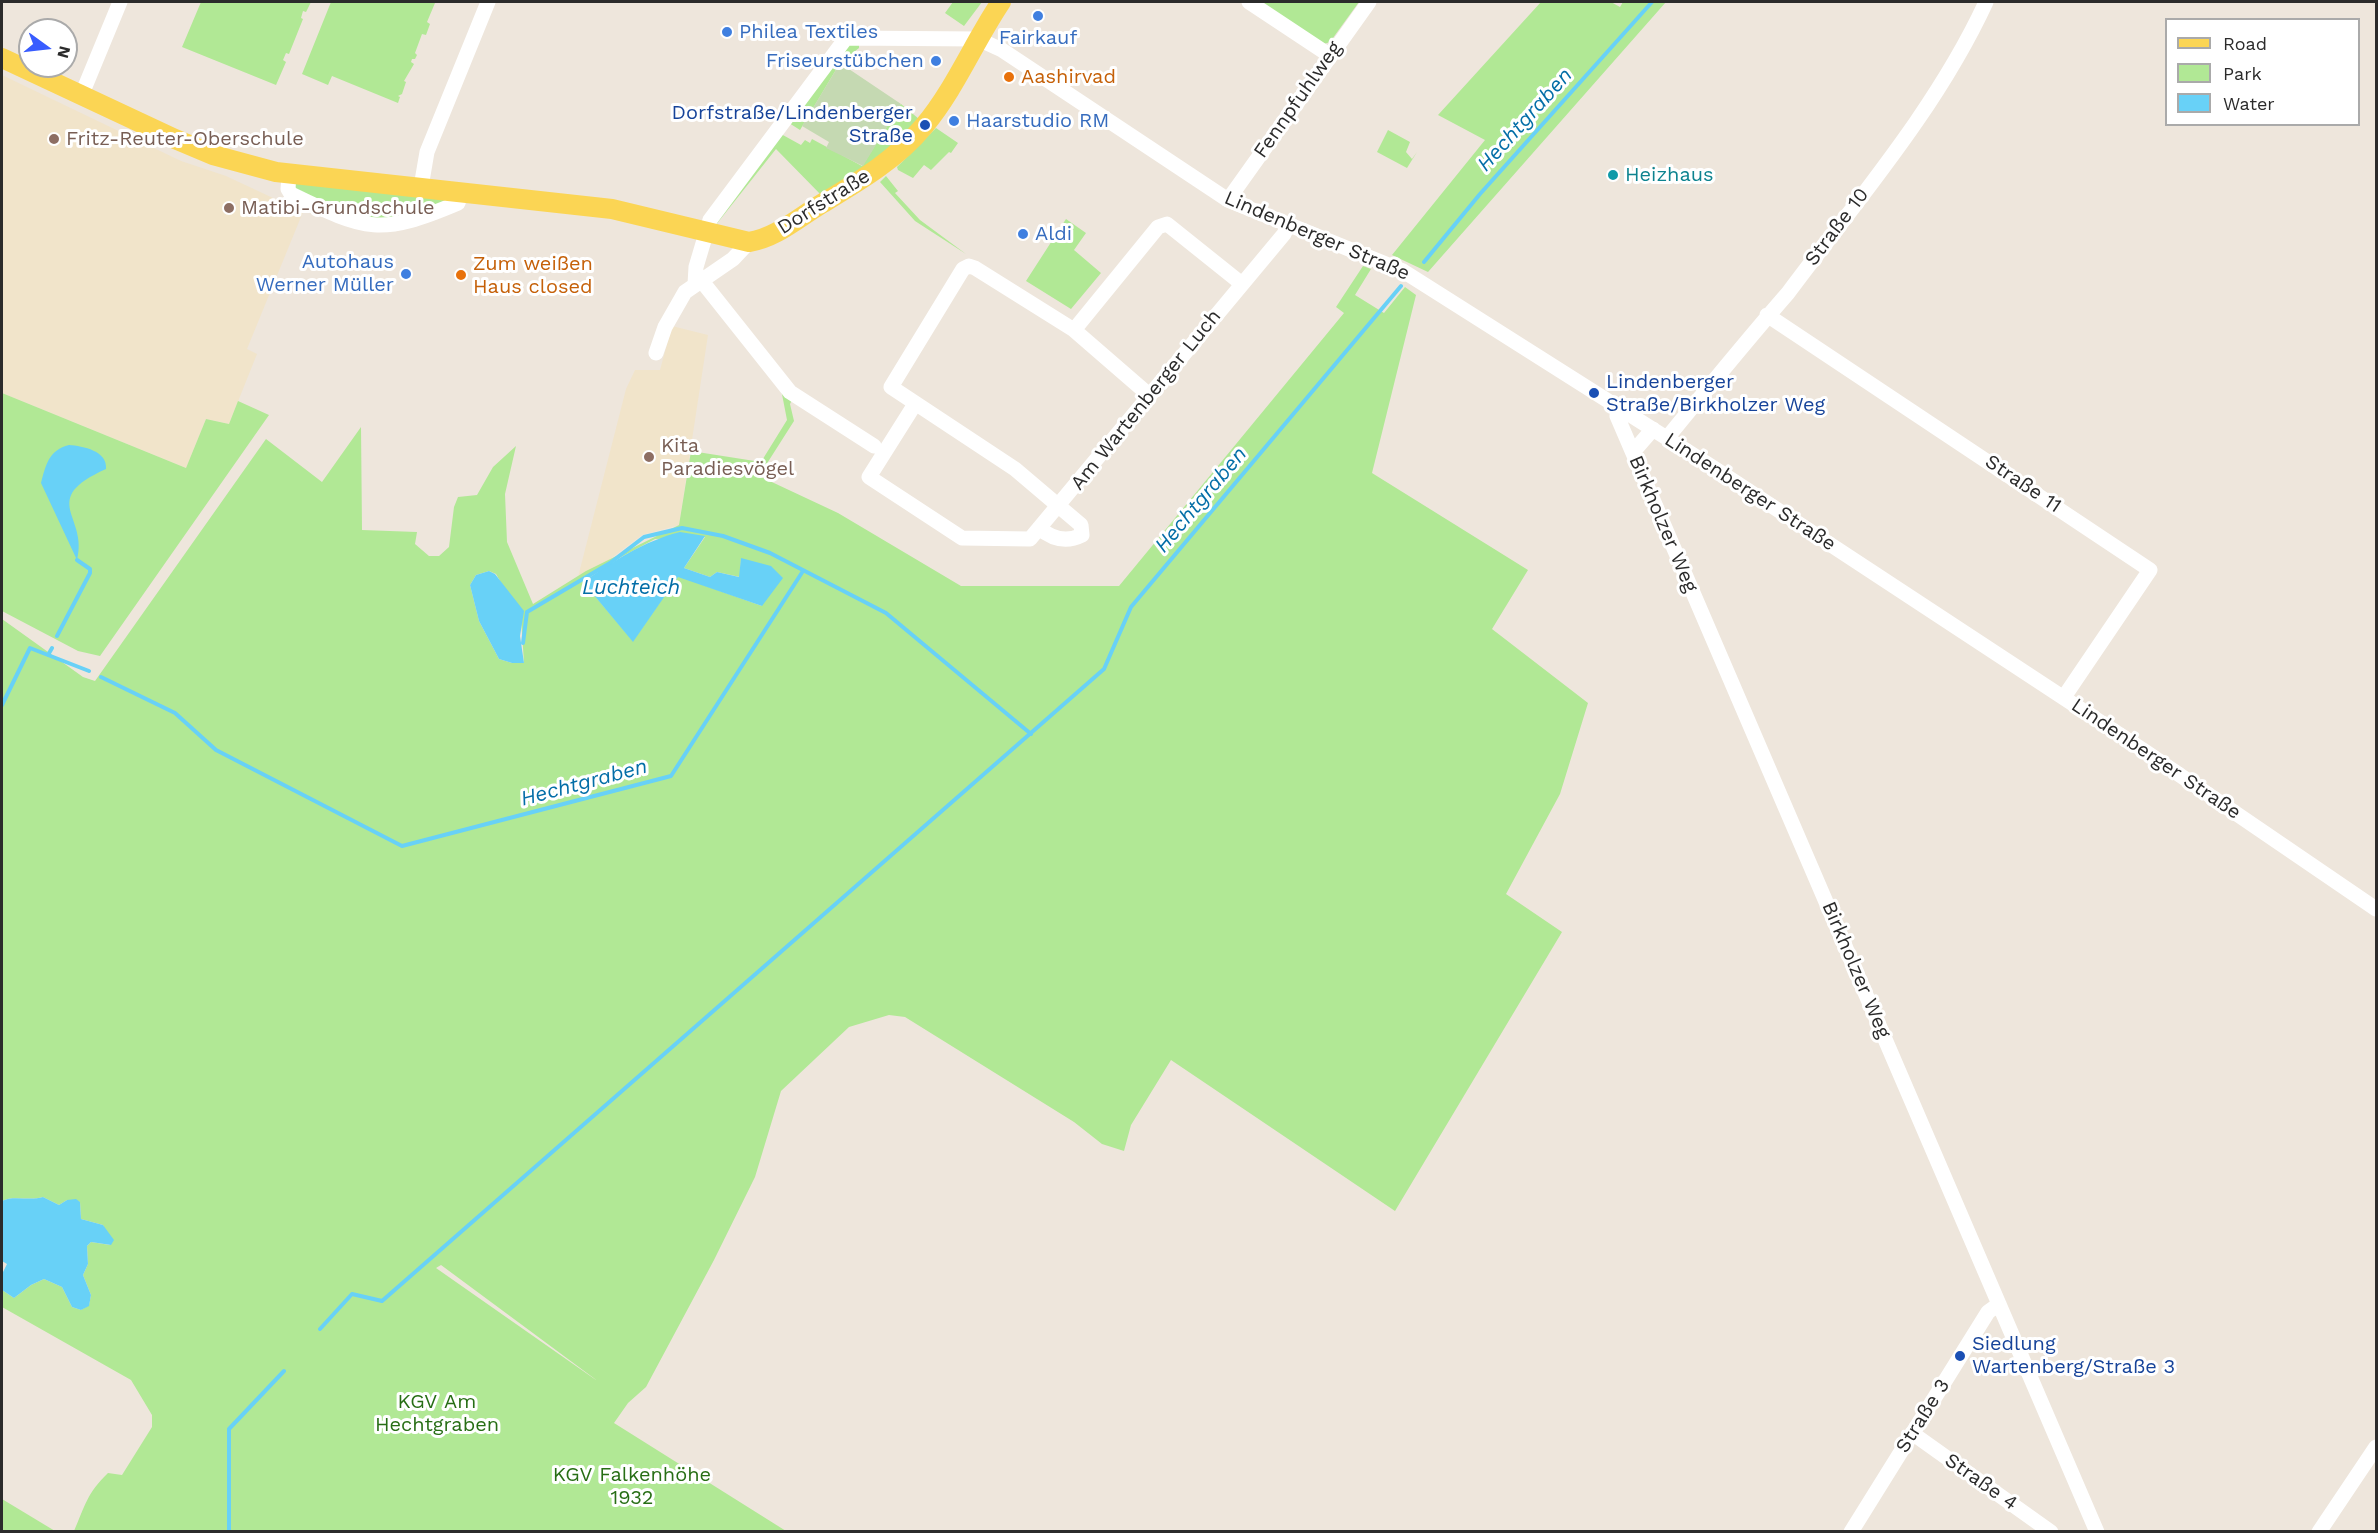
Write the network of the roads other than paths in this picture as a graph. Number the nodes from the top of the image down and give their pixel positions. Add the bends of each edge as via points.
1 (120, 2) edge
2 (488, 2) edge
3 (1001, 2) edge
4 (1249, 2) edge
5 (1369, 2) edge
6 (1986, 2) edge
7 (978, 39) junction
8 (1329, 55) junction
9 (2, 58) edge
10 (82, 94) junction
11 (289, 175) junction
12 (421, 187) junction
13 (461, 192) junction
14 (1228, 200) junction
15 (1288, 225) junction
16 (708, 226) junction
17 (749, 242) junction
18 (698, 282) junction
19 (1242, 284) junction
20 (1767, 315) junction
21 (1074, 330) junction
22 (656, 353) dead end
23 (1149, 395) junction
24 (915, 404) junction
25 (1621, 410) junction
26 (1653, 429) junction
27 (1667, 438) junction
28 (874, 446) dead end
29 (1633, 452) junction
30 (1059, 506) junction
31 (1039, 528) junction
32 (2064, 697) junction
33 (2376, 909) edge
34 (1999, 1304) junction
35 (1912, 1433) junction
36 (2376, 1447) edge
37 (1851, 1532) edge
38 (2051, 1532) edge
39 (2097, 1532) edge
40 (2319, 1532) edge

1 - 10 street
2 - 12 street via 427,152
3 - 7 main road, Dorfstraße
4 - 8 street
5 - 8 street, Fennpfuhlweg
6 - 20 street, Straße 10 via 1925,109 1788,293
7 - 14 street, Lindenberger Straße
7 - 16 street via 846,38
7 - 17 main road, Dorfstraße via 945,96 908,143 846,189 771,235
8 - 14 street, Fennpfuhlweg
9 - 10 main road
10 - 11 main road via 213,155
11 - 12 main road
11 - 13 street via 291,194 353,221 381,227 402,224 458,202
12 - 13 main road
13 - 16 main road via 612,209
14 - 15 street, Lindenberger Straße
15 - 19 street, Am Wartenberger Luch
15 - 25 street, Lindenberger Straße via 1403,271
16 - 17 main road
16 - 18 street via 696,267
17 - 18 street, Dorfstraße via 733,259
18 - 22 street, Dorfstraße via 675,306
18 - 28 street via 790,392
19 - 21 street via 1167,224 1158,227
19 - 23 street, Am Wartenberger Luch
20 - 27 street, Straße 10
20 - 32 street, Straße 11 via 2150,570
21 - 23 street
21 - 24 street via 969,266 963,269 893,380 894,391
23 - 30 street, Am Wartenberger Luch
24 - 30 street via 1015,469
24 - 31 street via 870,472 872,481 962,538 1030,538
25 - 26 street, Lindenberger Straße
25 - 29 street, Birkholzer Weg via 1617,416
26 - 27 street, Lindenberger Straße
26 - 29 street
27 - 32 street, Lindenberger Straße
29 - 34 street, Birkholzer Weg
30 - 31 street
30 - 31 street, Am Wartenberger Luch via 1081,525 1082,535 1074,539 1051,538
32 - 33 street, Lindenberger Straße
34 - 35 street, Straße 3 via 1988,1312
34 - 39 street, Birkholzer Weg
35 - 37 street, Straße 3
35 - 38 street, Straße 4
36 - 40 street

